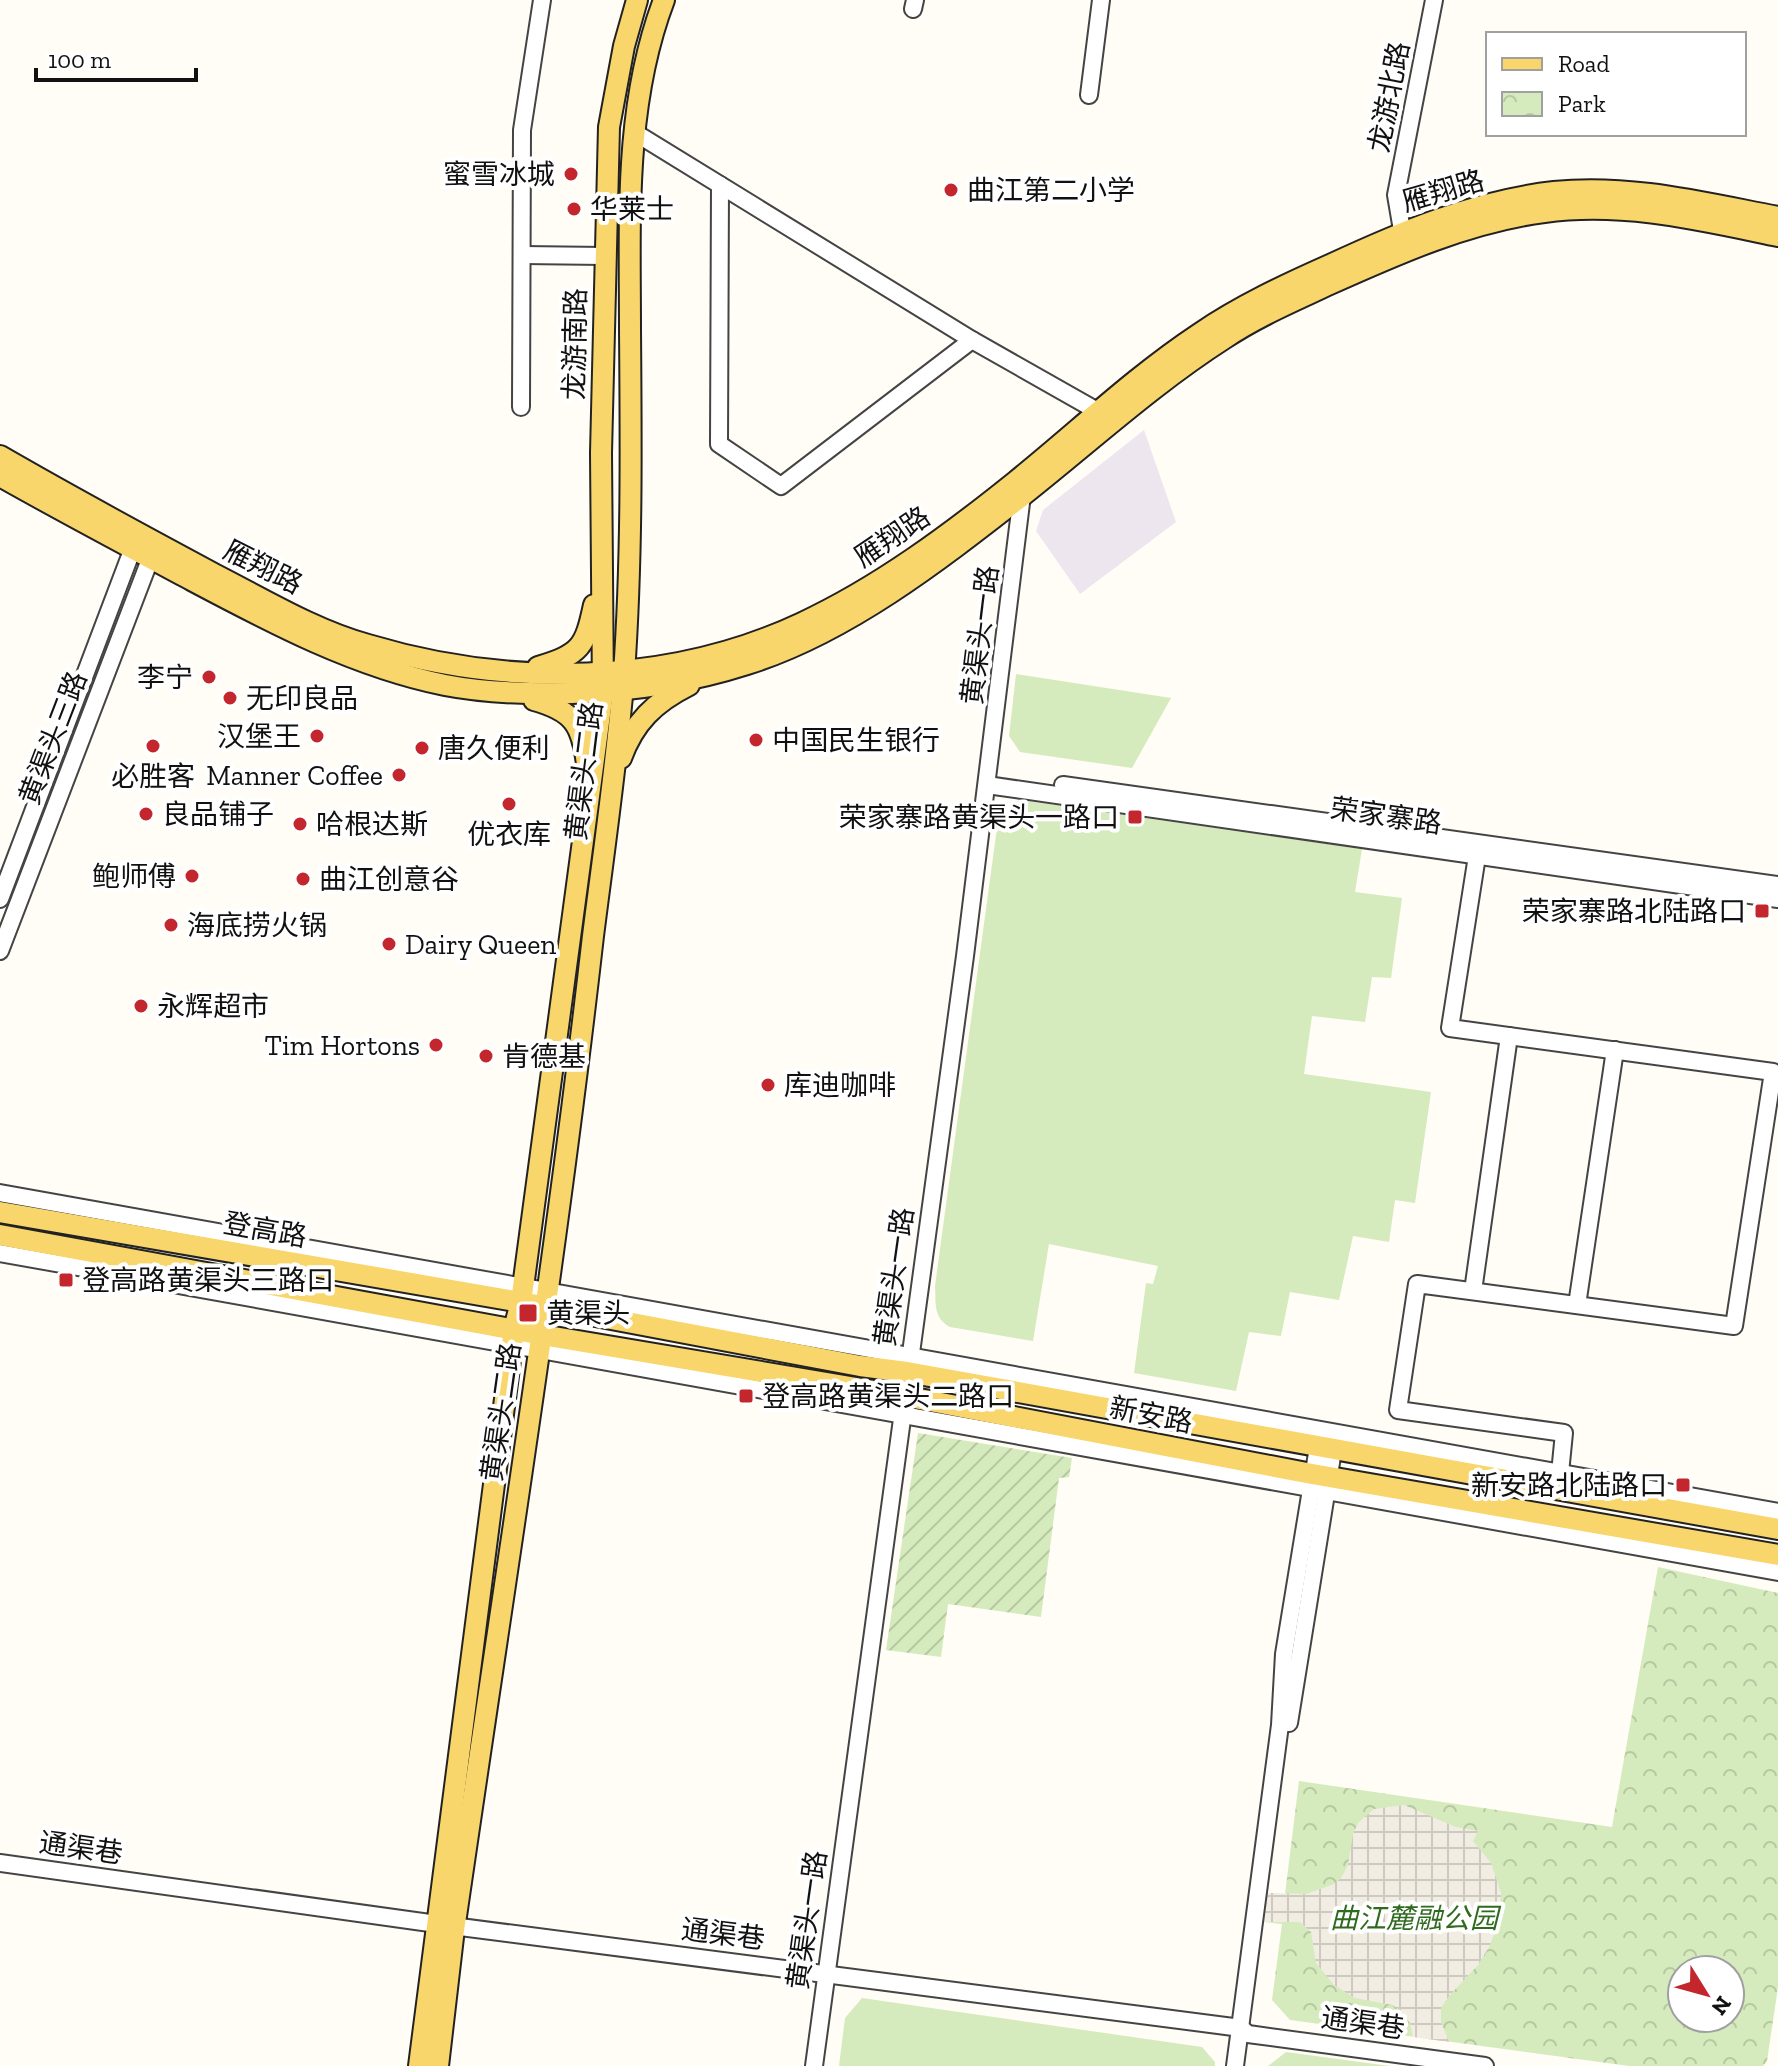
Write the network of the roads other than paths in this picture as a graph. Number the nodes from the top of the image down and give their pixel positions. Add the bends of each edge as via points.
1 (542, 0) edge
2 (637, 0) edge
3 (664, 0) edge
4 (1101, 0) edge
5 (1434, 0) edge
6 (1089, 95) dead end
7 (634, 132) junction
8 (720, 185) junction
9 (1778, 217) edge
10 (1778, 236) edge
11 (1404, 241) junction
12 (522, 255) junction
13 (605, 256) junction
14 (972, 340) junction
15 (521, 407) dead end
16 (1099, 412) junction
17 (0, 456) edge
18 (0, 476) edge
19 (1022, 495) junction
20 (144, 546) junction
21 (601, 570) junction
22 (522, 672) junction
23 (714, 672) junction
24 (613, 681) junction
25 (507, 692) junction
26 (987, 780) junction
27 (611, 785) junction
28 (590, 790) junction
29 (1477, 856) junction
30 (1778, 885) edge
31 (0, 899) edge
32 (1778, 899) edge
33 (0, 951) edge
34 (1509, 1036) junction
35 (1615, 1050) junction
36 (0, 1193) edge
37 (0, 1212) edge
38 (0, 1235) edge
39 (0, 1253) edge
40 (1473, 1291) junction
41 (522, 1295) junction
42 (547, 1299) junction
43 (1577, 1305) junction
44 (513, 1337) junction
45 (540, 1342) junction
46 (908, 1364) junction
47 (903, 1405) junction
48 (1327, 1439) junction
49 (1560, 1473) junction
50 (1319, 1482) junction
51 (1778, 1512) edge
52 (1778, 1529) edge
53 (1778, 1555) edge
54 (1778, 1572) edge
55 (0, 1863) edge
56 (446, 1925) junction
57 (827, 1973) junction
58 (1245, 2031) junction
59 (419, 2066) edge
60 (438, 2066) edge
61 (814, 2066) edge
62 (1235, 2066) edge
63 (1244, 2066) edge
64 (1485, 2066) edge

1 - 12 street via 522,130
2 - 13 main road, 龙游南路 via 609,127
3 - 7 main road, 龙游南路 via 648,51
4 - 6 street
5 - 11 street, 龙游北路 via 1396,195
7 - 8 street
7 - 24 main road, 龙游南路 via 631,458
8 - 14 street
8 - 14 street via 719,444 781,486
9 - 11 main road, 雁翔路 via 1655,194 1588,190 1526,196 1460,213
10 - 11 main road, 雁翔路 via 1637,210 1589,209 1518,217
11 - 16 main road, 雁翔路 via 1226,316
11 - 19 main road, 雁翔路 via 1224,338
12 - 13 street
12 - 15 street
13 - 21 main road, 龙游南路
14 - 16 street
16 - 24 main road, 雁翔路 via 968,519 850,598 799,625 738,647
17 - 20 main road, 雁翔路
18 - 20 main road, 雁翔路
19 - 23 main road, 雁翔路 via 853,615 764,658
19 - 26 street, 黄渠头一路
20 - 22 main road, 雁翔路 via 344,637 423,659
20 - 25 main road, 雁翔路 via 254,614 342,652 422,680
20 - 31 street, 黄渠头三路
20 - 33 street, 黄渠头三路
21 - 22 main road via 582,644 563,659
21 - 24 main road, 龙游南路
22 - 24 main road, 雁翔路
23 - 24 main road, 雁翔路
23 - 27 main road via 651,708 630,737
24 - 25 main road, 雁翔路
24 - 27 main road, 黄渠头二路
24 - 28 main road, 黄渠头二路
25 - 28 main road via 556,706 576,724 583,737
26 - 29 street, 荣家寨路
26 - 30 street, 荣家寨路 via 1207,803
26 - 46 street, 黄渠头一路
27 - 42 main road, 黄渠头二路
28 - 41 main road, 黄渠头二路
29 - 32 street, 荣家寨路
29 - 34 street via 1450,1028
34 - 35 street
34 - 40 street
35 - 43 street
35 - 43 street via 1773,1072 1734,1326
36 - 41 street
37 - 41 main road, 登高路
38 - 44 main road, 登高路
39 - 44 street
40 - 43 street
40 - 49 street via 1417,1284 1398,1410 1564,1433
41 - 42 main road, 新安路
41 - 44 main road, 黄渠头二路
42 - 45 main road, 黄渠头二路
42 - 46 main road, 新安路 via 860,1366
44 - 45 main road, 新安路
44 - 56 main road, 黄渠头二路
45 - 47 main road, 新安路
45 - 56 main road, 黄渠头二路
46 - 47 street, 黄渠头一路
46 - 48 main road, 新安路
47 - 50 main road, 新安路
47 - 57 street, 黄渠头一路
48 - 49 street
48 - 50 street
48 - 52 main road, 新安路
49 - 51 street
50 - 53 main road, 新安路
50 - 54 street
50 - 58 street via 1284,1654
55 - 56 street, 通渠巷
56 - 57 street, 通渠巷
56 - 59 main road, 黄渠头二路
56 - 60 main road, 黄渠头二路
57 - 58 street, 通渠巷
57 - 61 street, 黄渠头一路
58 - 62 street
58 - 63 street
58 - 64 street, 通渠巷

